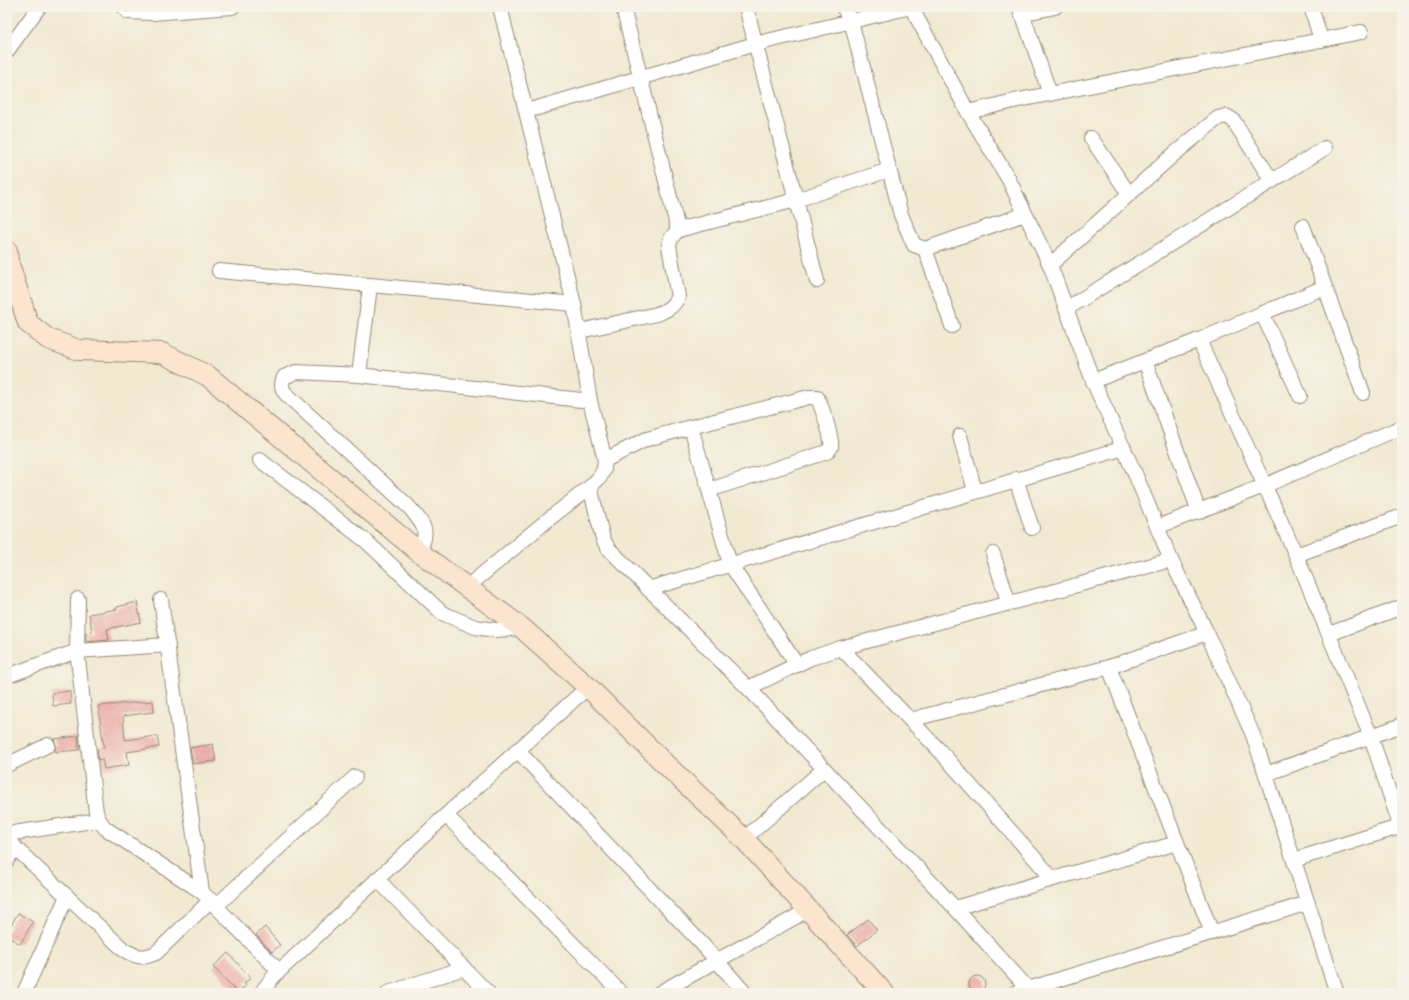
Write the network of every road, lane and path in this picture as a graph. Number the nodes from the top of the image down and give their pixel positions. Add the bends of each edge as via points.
1 (39, 7) edge
2 (124, 7) edge
3 (232, 7) edge
4 (500, 7) edge
5 (623, 7) edge
6 (746, 7) edge
7 (843, 7) edge
8 (911, 7) edge
9 (1056, 7) edge
10 (1311, 7) edge
11 (1021, 11) edge
12 (851, 21) junction
13 (1362, 32) dead end
14 (1321, 40) junction
15 (755, 44) junction
16 (7, 51) edge
17 (641, 77) junction
18 (1050, 94) junction
19 (527, 111) junction
20 (968, 112) junction
21 (1091, 138) dead end
22 (1325, 148) dead end
23 (889, 170) junction
24 (1272, 181) junction
25 (1129, 194) junction
26 (796, 200) junction
27 (1025, 214) junction
28 (1303, 226) dead end
29 (678, 230) junction
30 (925, 249) junction
31 (7, 251) edge
32 (1050, 264) junction
33 (219, 271) dead end
34 (817, 281) dead end
35 (370, 286) junction
36 (1325, 287) junction
37 (574, 304) junction
38 (1066, 309) junction
39 (1262, 313) junction
40 (952, 326) dead end
41 (580, 331) junction
42 (1199, 340) junction
43 (1145, 361) junction
44 (359, 374) junction
45 (1093, 380) junction
46 (1363, 393) dead end
47 (1300, 396) dead end
48 (590, 402) junction
49 (691, 426) junction
50 (1402, 427) edge
51 (960, 436) dead end
52 (1124, 448) junction
53 (260, 460) dead end
54 (605, 460) junction
55 (1016, 480) junction
56 (1264, 486) junction
57 (590, 488) junction
58 (709, 490) junction
59 (975, 492) junction
60 (1200, 512) junction
61 (1402, 516) edge
62 (1157, 527) junction
63 (1032, 528) dead end
64 (419, 552) junction
65 (993, 554) dead end
66 (1296, 555) junction
67 (1171, 560) junction
68 (730, 564) junction
69 (466, 588) junction
70 (648, 588) junction
71 (78, 600) dead end
72 (161, 600) dead end
73 (1009, 604) junction
74 (1402, 607) edge
75 (522, 628) junction
76 (1207, 633) junction
77 (1328, 634) junction
78 (168, 645) junction
79 (841, 648) junction
80 (77, 651) junction
81 (796, 665) junction
82 (1109, 667) junction
83 (7, 676) edge
84 (588, 687) junction
85 (748, 688) junction
86 (910, 720) junction
87 (1402, 725) edge
88 (1371, 736) junction
89 (48, 745) dead end
90 (517, 750) junction
91 (7, 764) edge
92 (824, 769) junction
93 (1266, 774) junction
94 (355, 777) dead end
95 (446, 815) junction
96 (99, 820) junction
97 (1402, 828) edge
98 (7, 834) edge
99 (744, 839) junction
100 (1177, 843) junction
101 (11, 844) edge
102 (7, 860) edge
103 (1294, 860) junction
104 (377, 879) junction
105 (1053, 879) junction
106 (67, 896) junction
107 (210, 899) junction
108 (1308, 903) junction
109 (955, 908) junction
110 (808, 910) junction
111 (1212, 933) junction
112 (717, 961) junction
113 (464, 968) junction
114 (279, 971) junction
115 (1025, 992) edge
116 (24, 993) edge
117 (261, 993) edge
118 (388, 993) edge
119 (488, 993) edge
120 (621, 993) edge
121 (658, 993) edge
122 (745, 993) edge
123 (884, 993) edge
124 (1337, 993) edge

1 - 16 street
2 - 3 street via 128,12 152,13
4 - 19 street
5 - 17 street
6 - 15 street
7 - 12 street
8 - 12 street
8 - 20 street
9 - 11 street
10 - 14 street
11 - 18 street
12 - 15 street
12 - 23 street
13 - 14 street
14 - 18 street
15 - 17 street
15 - 26 street
17 - 19 street
17 - 29 street
18 - 20 street
19 - 37 street
20 - 27 street via 1008,178
21 - 25 street
22 - 24 street
23 - 26 street
23 - 30 street via 901,215 914,245
24 - 25 street via 1234,120 1226,116 1218,118 1204,128
24 - 38 street
25 - 32 street
26 - 29 street
26 - 34 street
27 - 30 street
27 - 32 street
28 - 36 street
29 - 41 street via 671,238 670,246 678,297 674,305 657,314
30 - 40 street
31 - 64 street via 28,323 48,339 79,350 162,353 208,376
32 - 38 street
33 - 35 street
35 - 37 street
35 - 44 street
36 - 39 street
36 - 46 street
37 - 41 street
38 - 45 street
39 - 42 street
39 - 47 street
41 - 48 street
42 - 43 street
42 - 56 street
43 - 45 street
43 - 60 street
44 - 48 street
44 - 64 street via 296,372 284,377 281,383 286,394 414,514 426,533 426,539
45 - 52 street
48 - 54 street
49 - 54 street via 647,439
49 - 58 street
49 - 58 street via 816,397 830,438 831,446 827,452
50 - 56 street
51 - 59 street
52 - 55 street
52 - 62 street
53 - 75 street via 366,541 442,613 475,627 494,630
54 - 57 street via 600,477
55 - 59 street
55 - 63 street
56 - 60 street
56 - 66 street
57 - 69 street
57 - 70 street via 603,539 608,548
58 - 68 street
59 - 68 street
60 - 62 street
61 - 66 street
62 - 67 street
64 - 69 street
65 - 73 street
66 - 77 street
67 - 73 street
67 - 76 street
68 - 70 street
68 - 81 street
69 - 75 street
70 - 85 street
71 - 80 street
72 - 78 street
73 - 79 street
74 - 77 street
75 - 84 street
76 - 82 street
76 - 93 street via 1253,735
77 - 88 street
78 - 80 street
78 - 107 street
79 - 81 street
79 - 86 street
80 - 83 street
80 - 96 street
81 - 85 street
82 - 86 street
82 - 100 street
84 - 90 street
84 - 99 street
85 - 92 street
86 - 105 street
87 - 88 street
88 - 93 street
88 - 97 street
89 - 91 street
90 - 95 street
90 - 112 street
92 - 99 street
92 - 109 street
93 - 103 street
94 - 107 street
95 - 104 street
95 - 120 street
96 - 98 street
96 - 107 street via 105,828
97 - 103 street
99 - 110 street
100 - 105 street
100 - 111 street
101 - 102 street
101 - 106 street
103 - 108 street
104 - 113 street
104 - 114 street
105 - 109 street
106 - 107 street via 124,950 134,956 143,957 156,953
106 - 116 street
107 - 114 street
108 - 111 street
108 - 124 street
109 - 115 street
110 - 112 street
110 - 123 street
111 - 115 street
112 - 121 street
112 - 122 street
113 - 118 street
113 - 119 street
114 - 117 street

